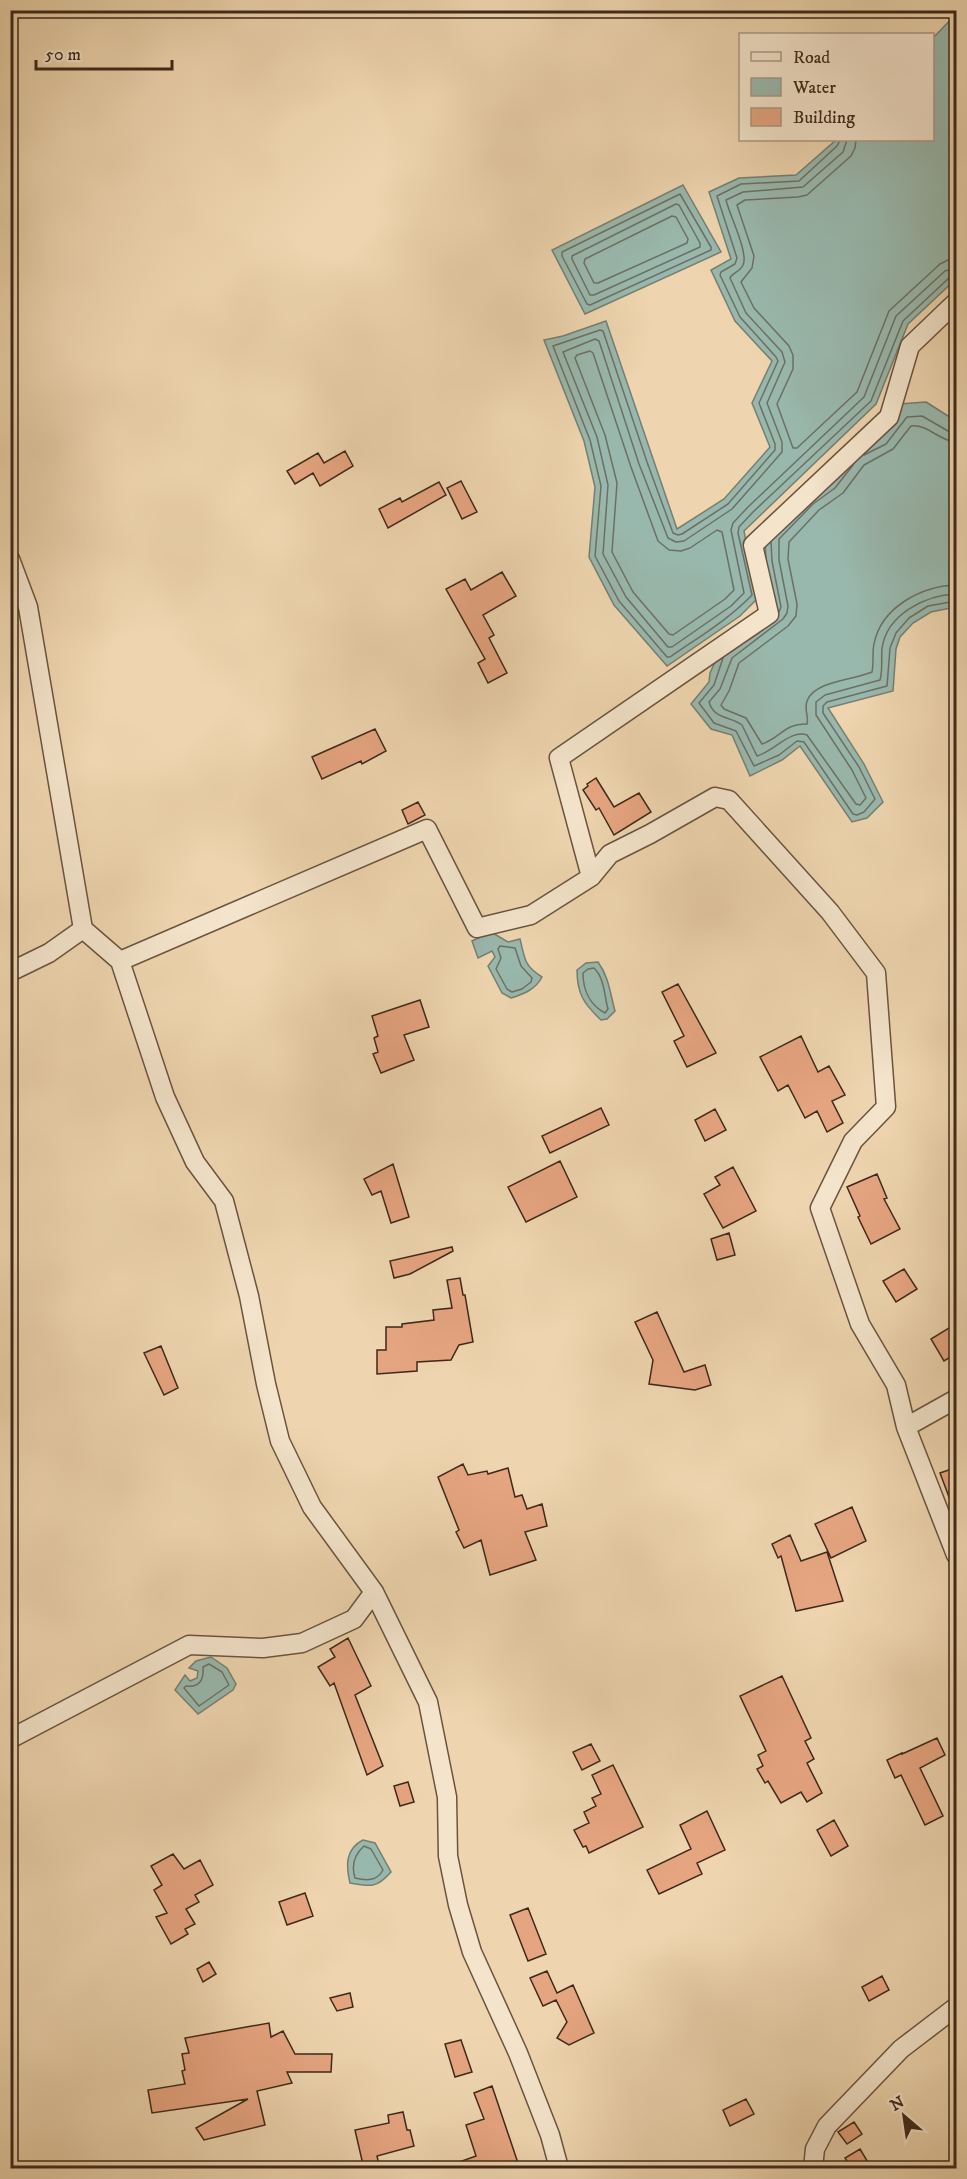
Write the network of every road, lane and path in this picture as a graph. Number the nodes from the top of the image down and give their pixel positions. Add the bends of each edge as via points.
1 (957, 302) edge
2 (10, 559) edge
3 (591, 877) junction
4 (83, 929) junction
5 (120, 961) junction
6 (10, 972) edge
7 (957, 1399) edge
8 (906, 1427) junction
9 (957, 1555) edge
10 (374, 1592) junction
11 (10, 1739) edge
12 (957, 2007) edge
13 (559, 2169) edge
14 (813, 2169) edge

1 - 3 street via 910,346 889,417 753,545 770,614 559,758
2 - 4 street via 28,607
3 - 5 street via 531,915 477,928 427,829
3 - 8 street via 610,854 715,797 729,800 830,912 876,973 886,1107 853,1141 820,1208 860,1324 896,1385
4 - 5 street
4 - 6 street via 49,953
5 - 10 street via 165,1097 195,1161 224,1201 280,1441 312,1507
7 - 8 street
8 - 9 street
10 - 11 street via 354,1619 302,1643 263,1648 189,1645
10 - 13 street via 428,1702 447,1797 448,1856 458,1905 472,1952 519,2053
12 - 14 street via 901,2049 827,2126 815,2149

